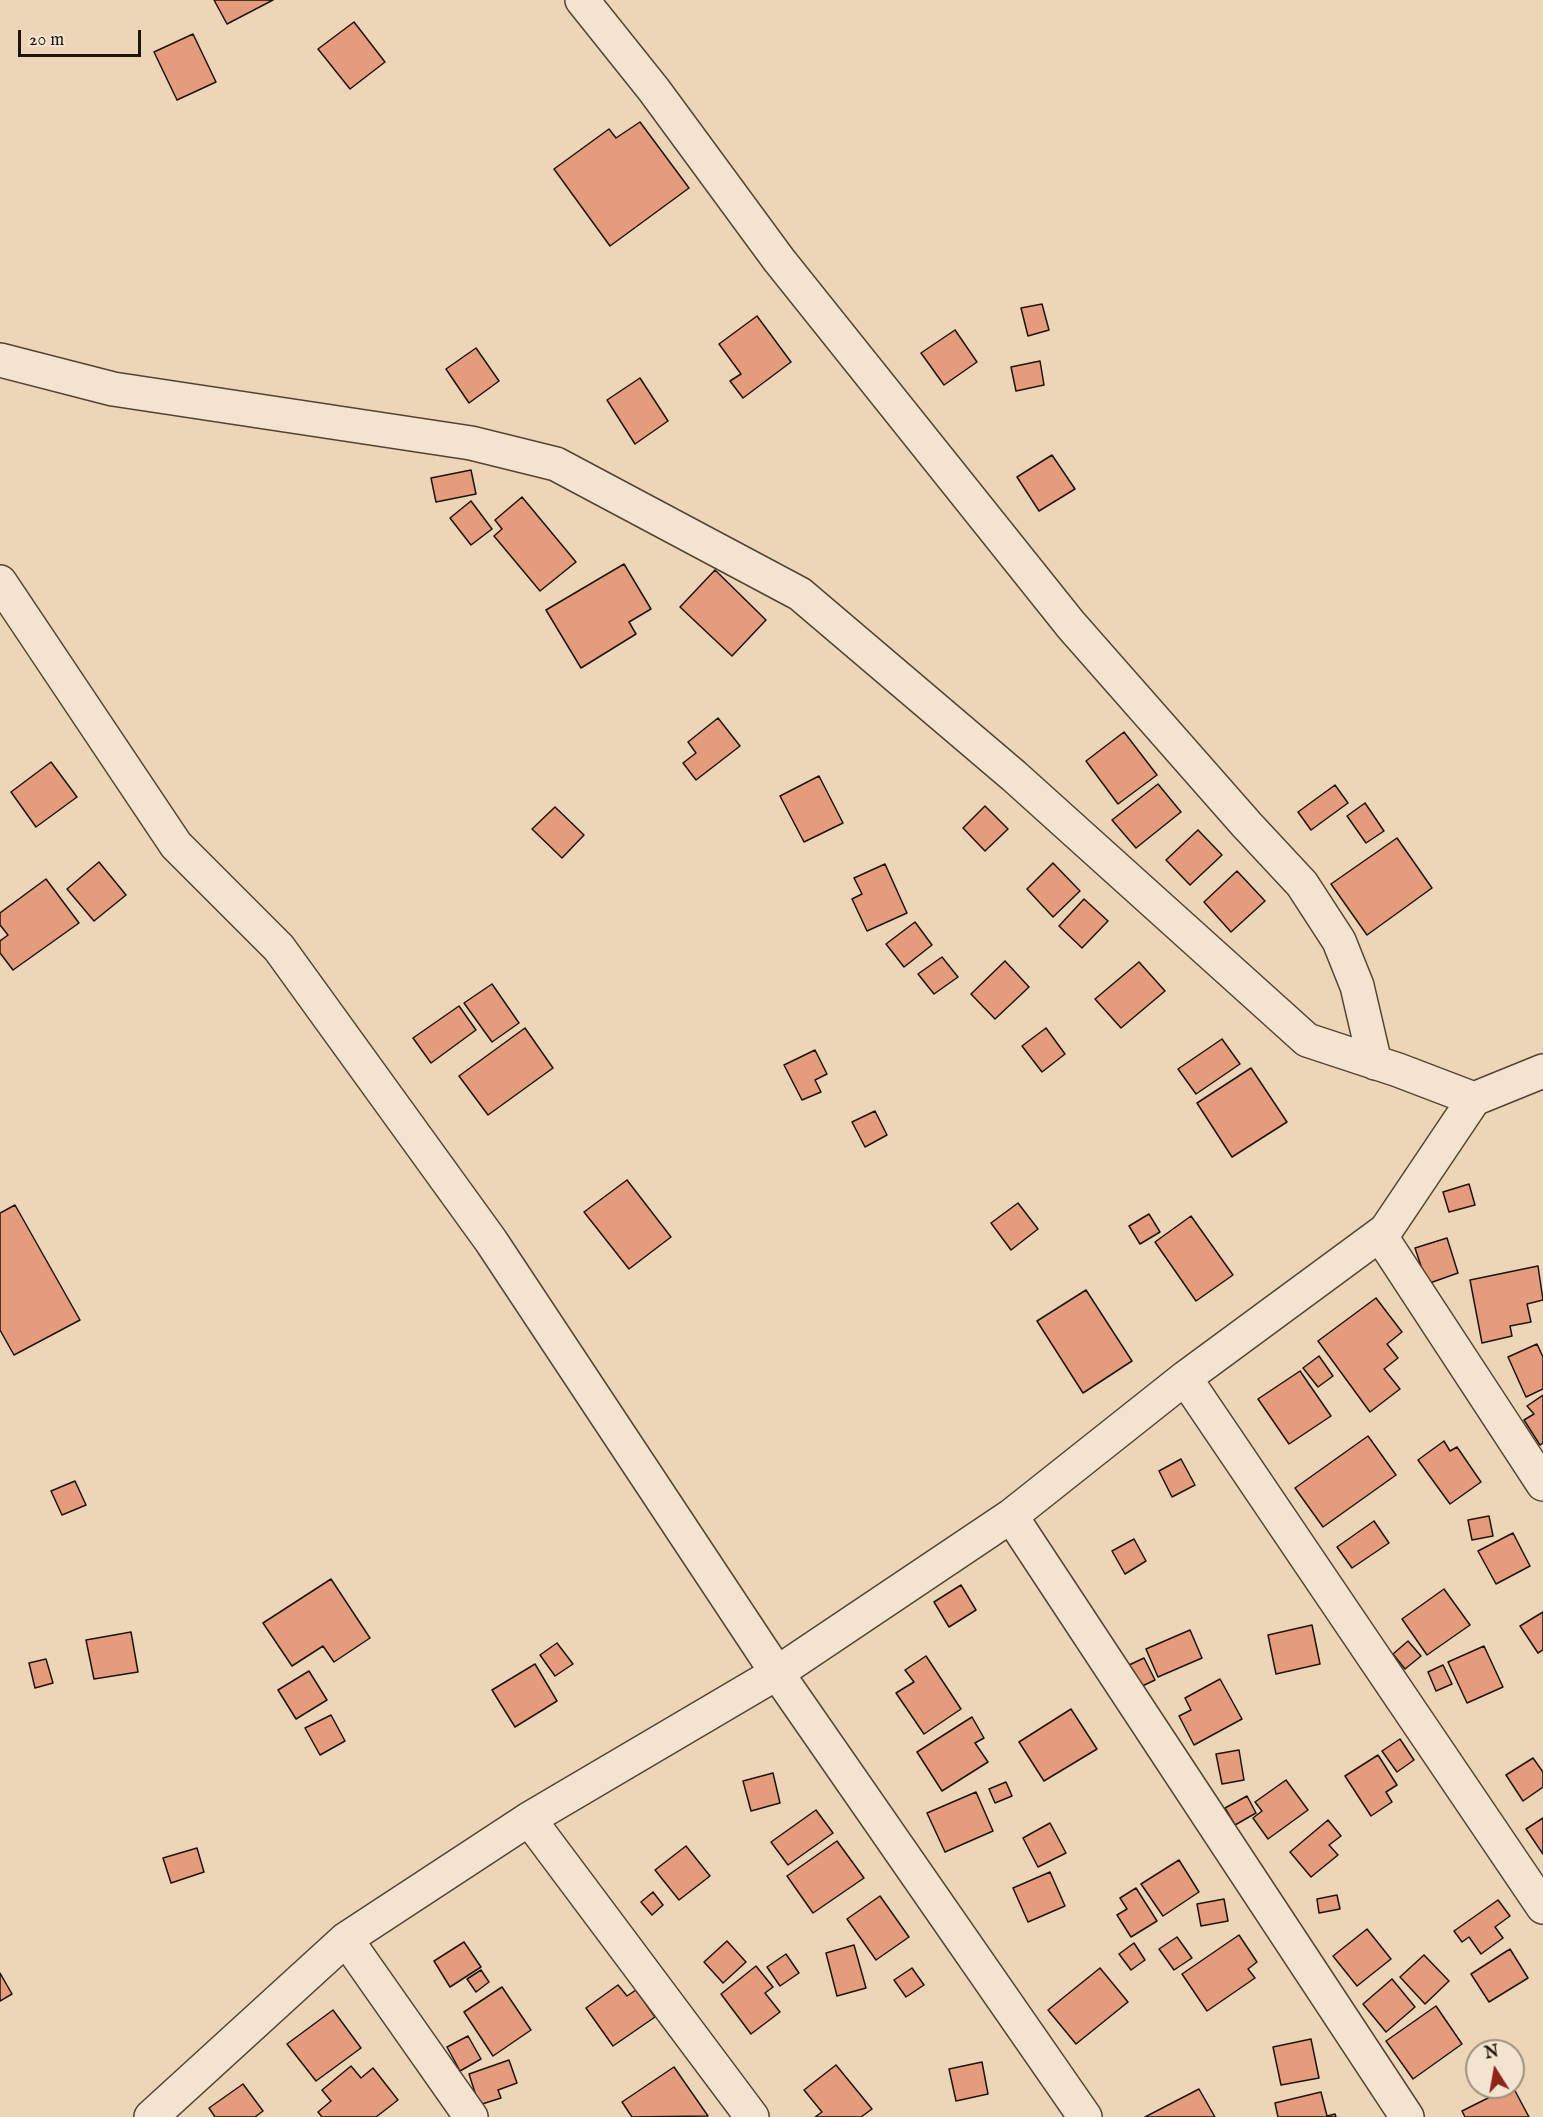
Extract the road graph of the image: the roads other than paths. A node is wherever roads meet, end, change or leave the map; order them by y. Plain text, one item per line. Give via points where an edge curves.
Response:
1 (582, 0) edge
2 (0, 360) edge
3 (0, 582) edge
4 (1376, 1063) junction
5 (1543, 1071) edge
6 (1474, 1099) junction
7 (1380, 1235) junction
8 (1185, 1378) junction
9 (1543, 1484) edge
10 (1011, 1516) junction
11 (777, 1673) junction
12 (529, 1819) junction
13 (1543, 1907) edge
14 (346, 1939) junction
15 (159, 2114) edge
16 (471, 2117) edge
17 (752, 2117) edge
18 (1084, 2117) edge
19 (1407, 2117) edge

1 - 4 street via 654,90 779,260 1071,625 1302,884 1339,941 1357,986
2 - 4 street via 113,389 471,443 556,464 800,594 1014,776 1307,1040
3 - 11 street via 176,844 279,948 491,1241
4 - 6 street
5 - 6 street
6 - 7 street
7 - 8 street
7 - 9 street
8 - 10 street
8 - 13 street
10 - 11 street
10 - 19 street
11 - 12 street
11 - 18 street
12 - 14 street
12 - 17 street
14 - 15 street
14 - 16 street

